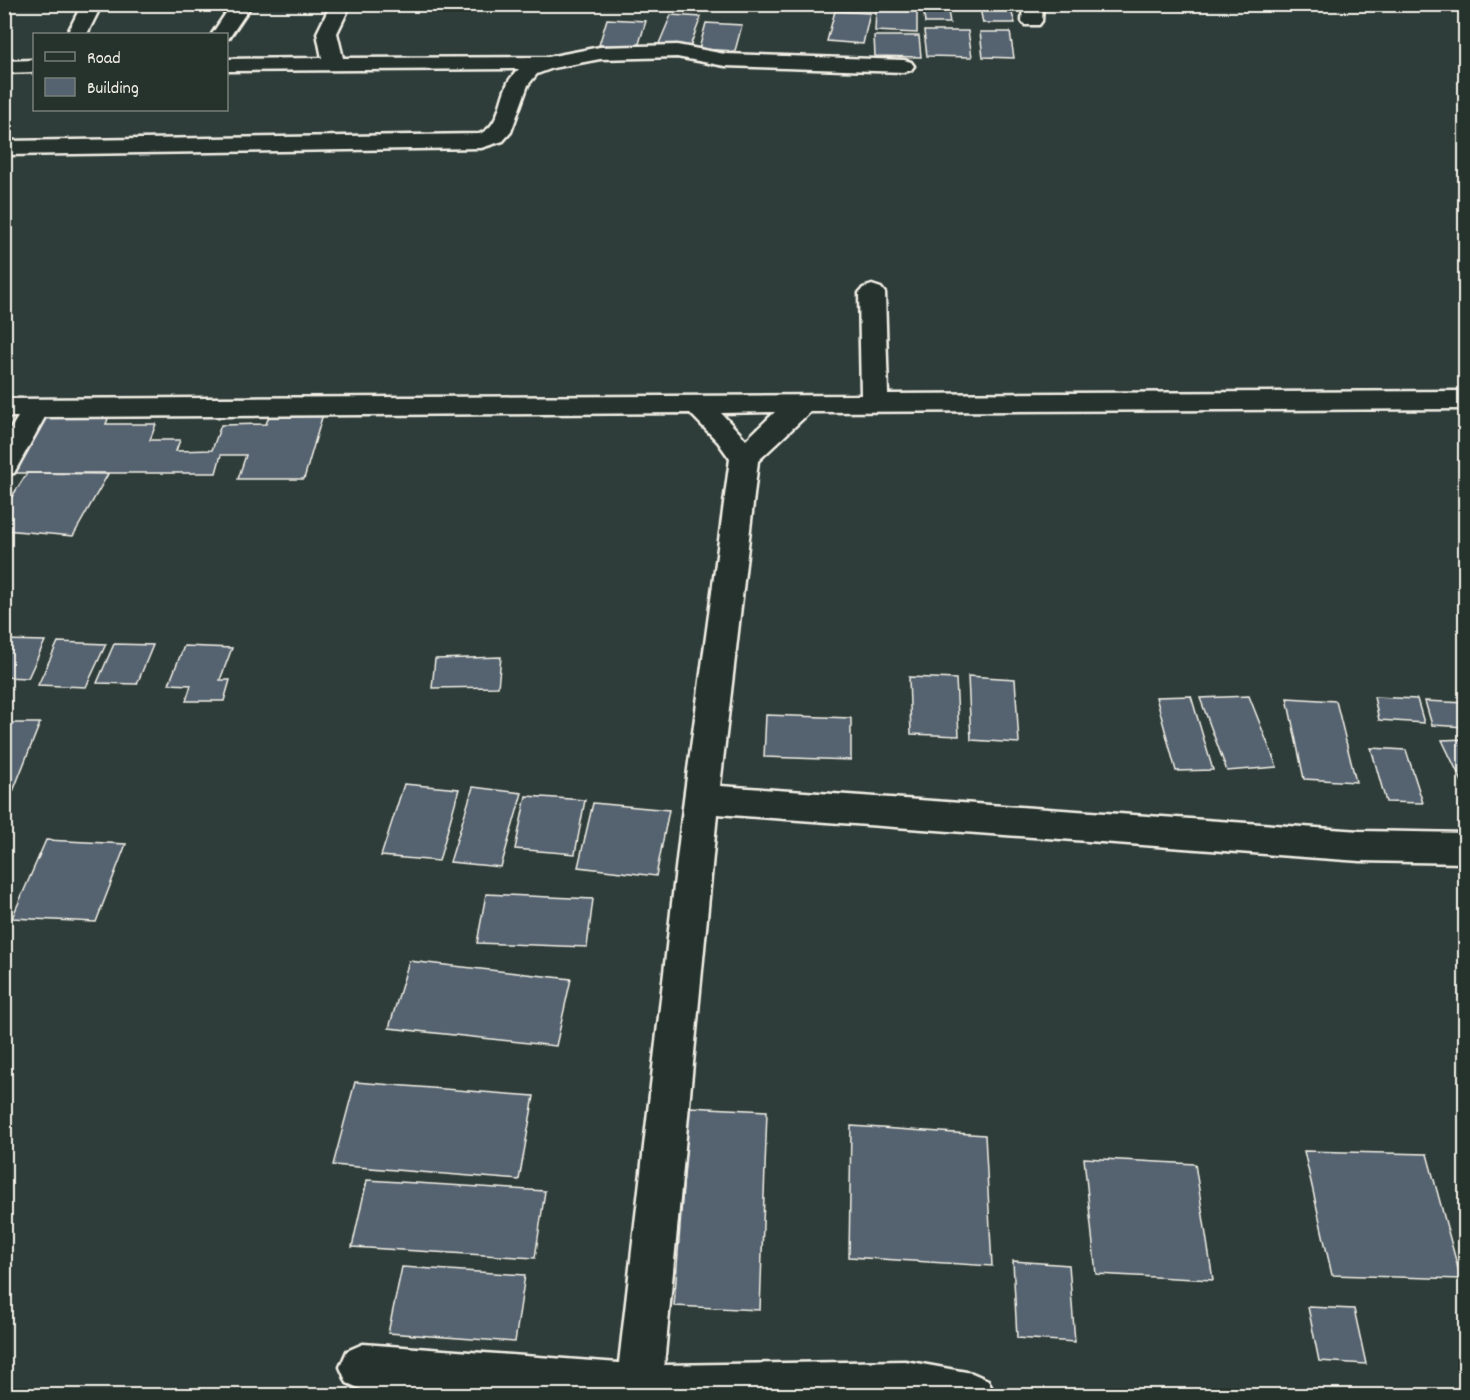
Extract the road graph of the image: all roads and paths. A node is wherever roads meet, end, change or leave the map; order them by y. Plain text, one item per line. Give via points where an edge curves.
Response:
1 (92, 4) edge
2 (242, 4) edge
3 (341, 4) edge
4 (78, 33) edge
5 (223, 33) edge
6 (548, 63) junction
7 (334, 64) junction
8 (228, 65) edge
9 (33, 66) edge
10 (904, 66) dead end
11 (4, 67) edge
12 (4, 148) edge
13 (872, 293) dead end
14 (1466, 400) edge
15 (697, 404) junction
16 (802, 405) junction
17 (875, 405) junction
18 (37, 407) junction
19 (4, 408) edge
20 (744, 458) junction
21 (4, 466) edge
22 (700, 799) junction
23 (1466, 848) edge
24 (363, 1368) dead end
25 (905, 1390) edge
26 (639, 1392) edge
27 (972, 1395) edge

1 - 4 street
2 - 5 street
3 - 7 street via 327,26 325,38
6 - 7 street
6 - 10 street via 600,53 677,51 725,60
6 - 12 street via 518,83 503,127 481,141
7 - 8 street
9 - 11 street
13 - 17 street
14 - 17 street
15 - 16 street
15 - 18 street
15 - 20 street
16 - 17 street
16 - 20 street
18 - 19 street
18 - 21 street
20 - 22 street
22 - 23 street via 1360,846
22 - 26 street
24 - 26 street
25 - 26 street
25 - 27 street

